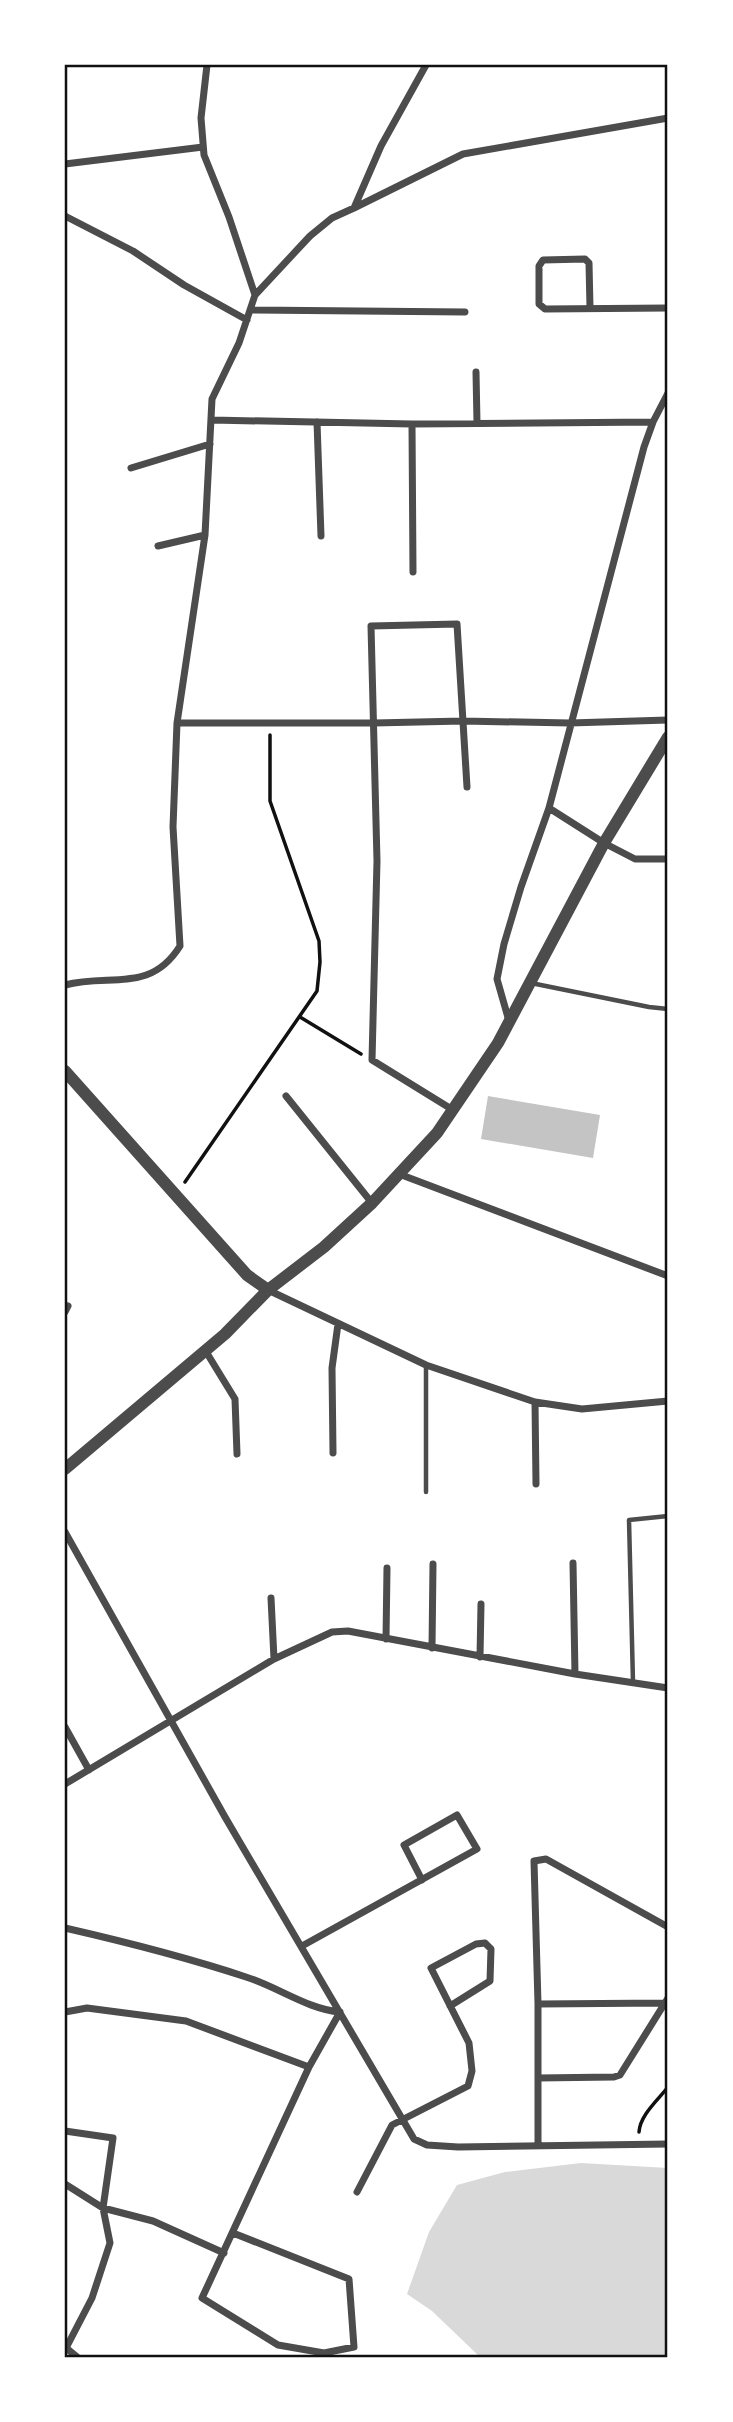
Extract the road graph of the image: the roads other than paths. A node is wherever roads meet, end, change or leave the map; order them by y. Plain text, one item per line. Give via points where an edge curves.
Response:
1 (207, 65) edge
2 (426, 65) edge
3 (668, 118) edge
4 (203, 147) junction
5 (65, 164) edge
6 (354, 208) junction
7 (65, 216) edge
8 (255, 295) junction
9 (590, 308) junction
10 (668, 308) edge
11 (250, 310) junction
12 (465, 312) dead end
13 (247, 320) junction
14 (476, 372) dead end
15 (668, 393) edge
16 (212, 420) junction
17 (317, 422) junction
18 (653, 422) junction
19 (477, 423) junction
20 (412, 424) junction
21 (211, 444) junction
22 (131, 468) dead end
23 (205, 535) junction
24 (320, 536) dead end
25 (158, 546) dead end
26 (413, 572) dead end
27 (668, 720) edge
28 (463, 721) junction
29 (177, 723) junction
30 (374, 723) junction
31 (570, 723) junction
32 (668, 737) edge
33 (467, 787) dead end
34 (549, 808) junction
35 (604, 843) junction
36 (668, 859) edge
37 (530, 983) junction
38 (65, 985) edge
39 (668, 1009) edge
40 (510, 1022) junction
41 (65, 1070) edge
42 (286, 1096) dead end
43 (454, 1111) junction
44 (399, 1174) junction
45 (372, 1203) junction
46 (668, 1276) edge
47 (268, 1290) junction
48 (338, 1324) junction
49 (205, 1350) junction
50 (426, 1365) junction
51 (668, 1401) edge
52 (535, 1402) junction
53 (333, 1453) dead end
54 (237, 1454) dead end
55 (65, 1469) edge
56 (536, 1484) dead end
57 (426, 1492) dead end
58 (668, 1516) edge
59 (65, 1532) edge
60 (573, 1563) dead end
61 (433, 1564) dead end
62 (387, 1568) dead end
63 (271, 1598) dead end
64 (481, 1604) dead end
65 (386, 1639) junction
66 (432, 1648) junction
67 (480, 1657) junction
68 (274, 1659) junction
69 (575, 1674) junction
70 (633, 1683) junction
71 (668, 1688) edge
72 (173, 1721) junction
73 (65, 1727) edge
74 (89, 1770) junction
75 (65, 1784) edge
76 (422, 1880) junction
77 (668, 1927) edge
78 (65, 1928) edge
79 (302, 1946) junction
80 (667, 2000) edge
81 (538, 2004) junction
82 (450, 2006) junction
83 (65, 2012) edge
84 (341, 2012) junction
85 (309, 2067) junction
86 (538, 2078) junction
87 (403, 2120) junction
88 (65, 2131) edge
89 (668, 2144) edge
90 (538, 2145) junction
91 (65, 2184) edge
92 (357, 2192) dead end
93 (103, 2208) junction
94 (233, 2233) junction
95 (224, 2253) junction
96 (65, 2348) edge
97 (77, 2357) edge

1 - 4 street
2 - 6 street via 381,146
3 - 6 street via 463,154
4 - 5 street
4 - 8 street
6 - 8 street via 310,236
7 - 13 street
8 - 11 street
9 - 9 street via 589,263 584,259 543,260 539,266 540,304 545,309
9 - 10 street
11 - 12 street
11 - 13 street
13 - 16 street via 212,399
14 - 19 street
15 - 18 street
16 - 17 street
16 - 21 street
17 - 20 street
17 - 24 street
18 - 19 street
18 - 31 street
19 - 20 street
20 - 26 street
21 - 22 street
21 - 23 street
23 - 25 street
23 - 29 street
27 - 31 street
28 - 30 street
28 - 30 street via 457,624 371,626
28 - 31 street
28 - 33 street
29 - 30 street
29 - 38 street via 173,827 180,946 170,963 155,973 122,981
30 - 43 street via 377,861 372,1060
31 - 34 street
32 - 35 street
34 - 35 street
34 - 40 street via 521,887 497,979
35 - 36 street via 635,859
35 - 37 street
37 - 39 lane
37 - 40 street
40 - 43 street
41 - 47 street via 247,1275
42 - 45 street
43 - 44 street
44 - 45 street
44 - 46 street
45 - 47 street
47 - 48 street
47 - 49 street
48 - 50 street
48 - 53 street via 332,1368
49 - 54 street via 235,1399
49 - 55 street
50 - 52 street
50 - 57 lane
51 - 52 street via 582,1409
52 - 56 street
58 - 70 lane via 629,1520
59 - 72 street
60 - 69 street
61 - 66 street
62 - 65 street
63 - 68 street
64 - 67 street
65 - 66 street
65 - 68 street via 332,1632
66 - 67 street
67 - 69 street
68 - 72 street
69 - 70 street
70 - 71 street
72 - 74 street
72 - 79 street
73 - 74 street
74 - 75 street
76 - 76 street via 477,1849 457,1815 404,1845
76 - 79 street
77 - 81 street via 546,1859 534,1861
78 - 84 street via 157,1949 249,1978 324,2010
79 - 84 street
80 - 81 street
80 - 86 street via 620,2075
81 - 86 street
82 - 82 street via 431,1968 485,1943 491,1949 490,1981
82 - 87 street via 469,2043 472,2071 468,2086
83 - 85 street via 87,2008 186,2021
84 - 85 street
84 - 87 street
85 - 94 street
86 - 90 street
87 - 90 street via 414,2139 427,2145
87 - 92 street via 392,2125
88 - 93 street via 113,2138
89 - 90 street
91 - 93 street
93 - 95 street via 153,2221
93 - 96 street via 110,2243 92,2298
94 - 95 street
94 - 95 street via 349,2279 354,2347 324,2353 278,2345 202,2298
96 - 97 street

